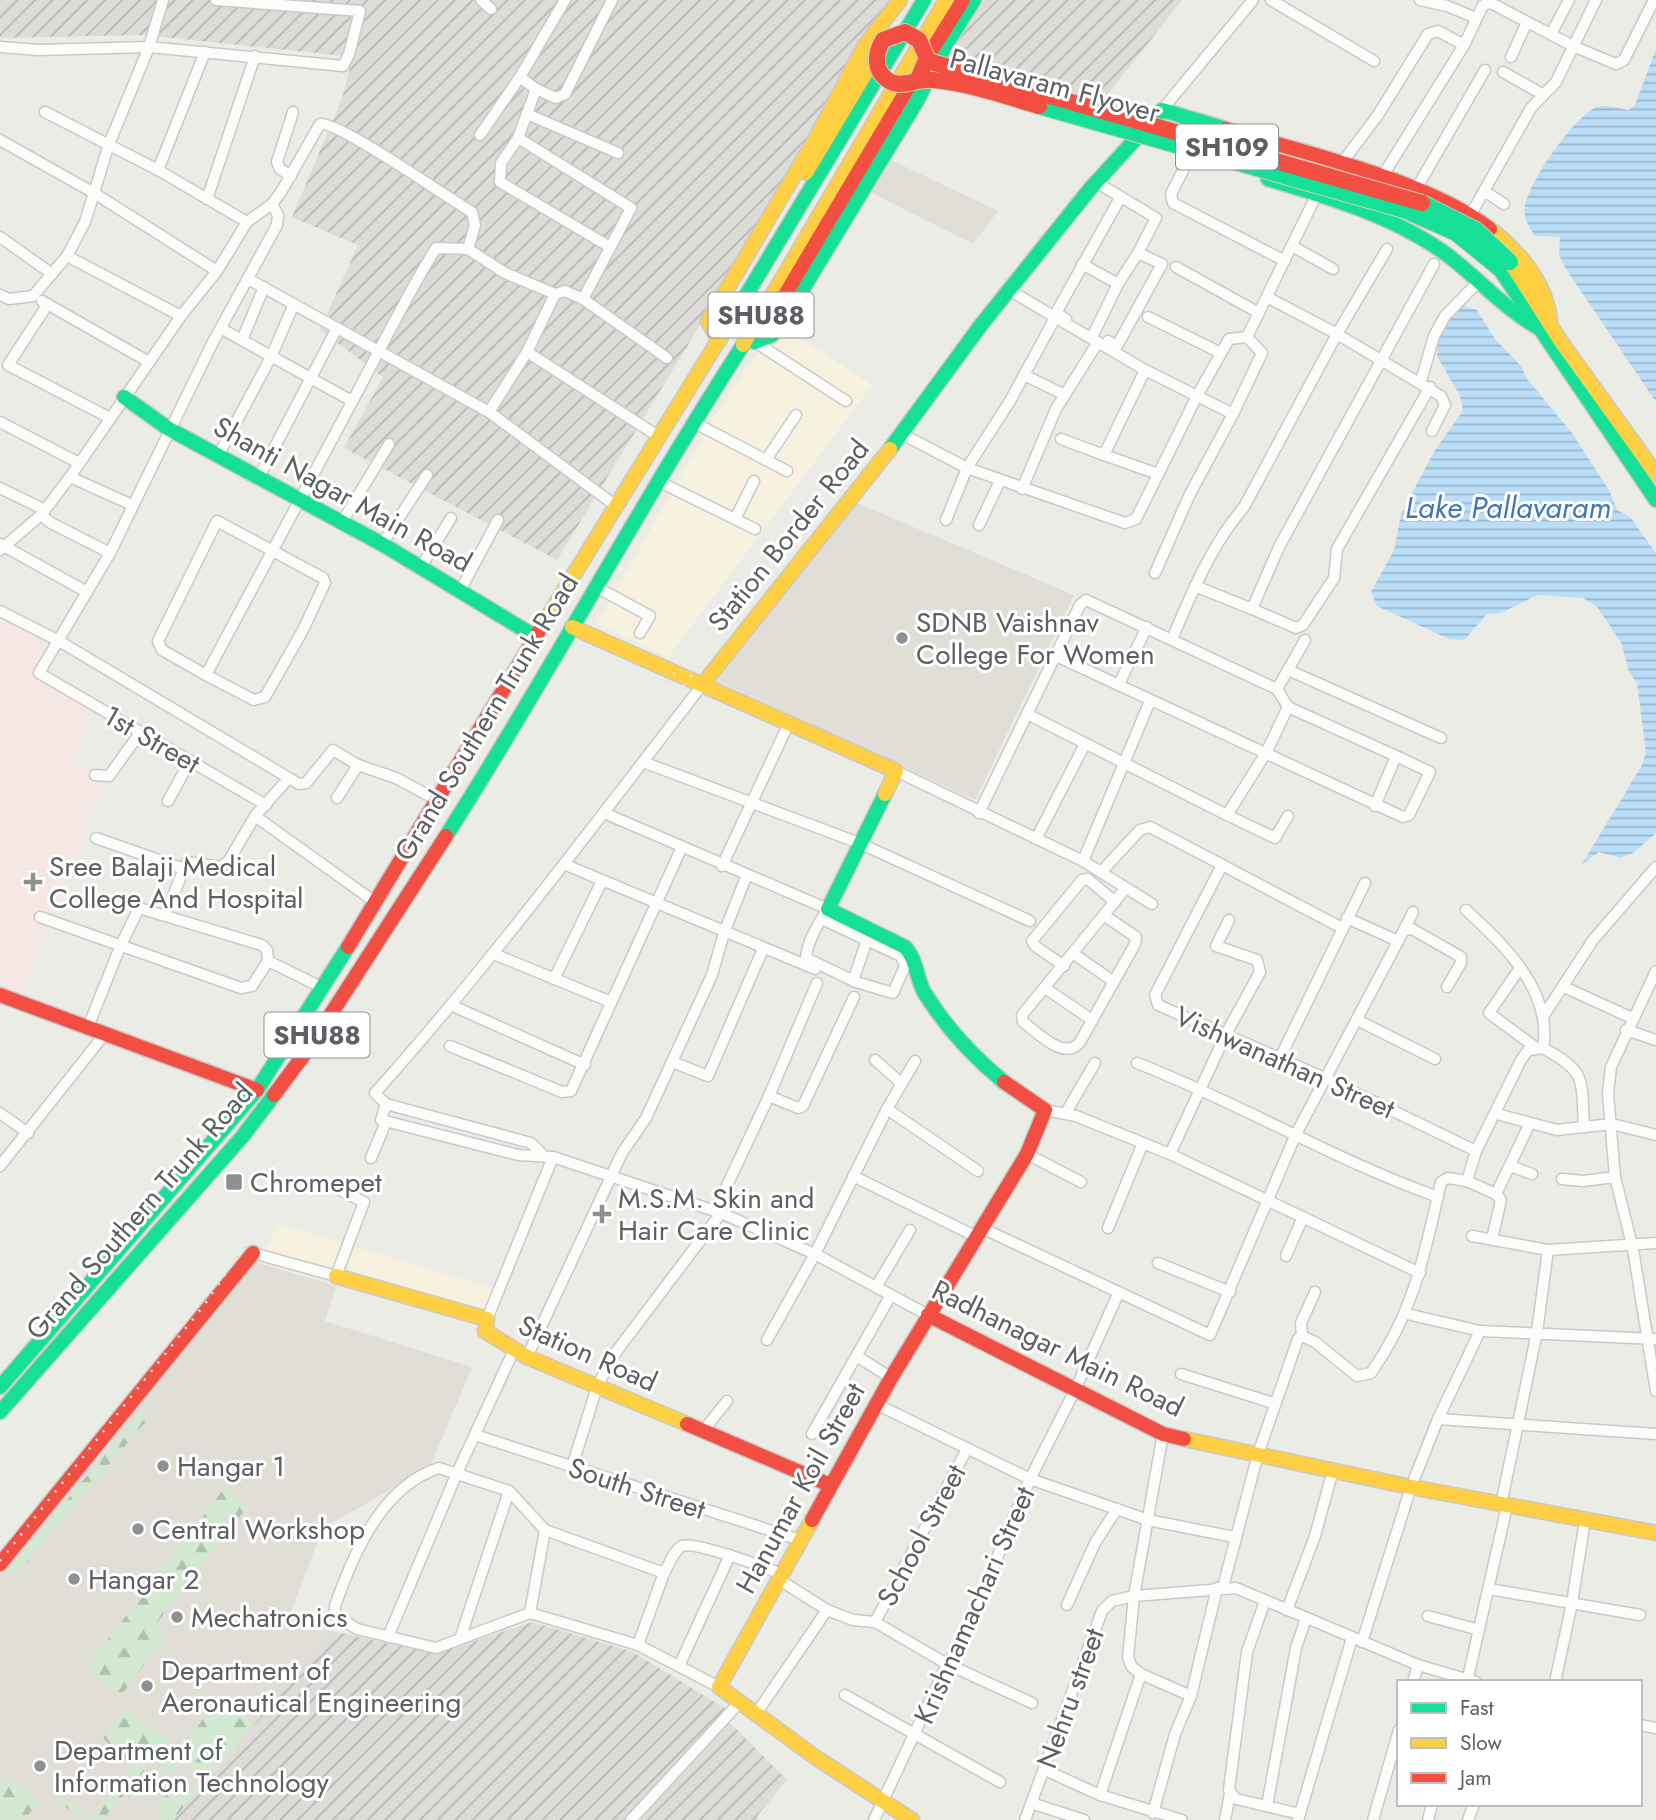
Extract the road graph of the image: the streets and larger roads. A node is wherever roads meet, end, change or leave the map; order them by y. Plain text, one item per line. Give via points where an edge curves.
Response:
1 (163, 0) edge
2 (216, 0) edge
3 (481, 0) edge
4 (565, 0) edge
5 (612, 0) edge
6 (900, 0) edge
7 (916, 0) edge
8 (924, 0) edge
9 (946, 0) edge
10 (964, 0) edge
11 (974, 0) edge
12 (1253, 0) edge
13 (1271, 0) edge
14 (1420, 0) edge
15 (1513, 0) edge
16 (1569, 0) edge
17 (1596, 0) edge
18 (1654, 0) edge
19 (491, 9) dead end
20 (1504, 10) junction
21 (1476, 18) junction
22 (1527, 22) junction
23 (1551, 34) junction
24 (883, 40) junction
25 (1464, 45) junction
26 (0, 47) edge
27 (149, 47) junction
28 (1575, 47) junction
29 (205, 52) junction
30 (255, 56) junction
31 (1511, 57) dead end
32 (875, 58) junction
33 (928, 59) junction
34 (1374, 61) dead end
35 (1485, 70) dead end
36 (1503, 72) dead end
37 (520, 78) junction
38 (919, 81) junction
39 (536, 89) junction
40 (1542, 94) junction
41 (1162, 110) junction
42 (45, 112) dead end
43 (293, 112) dead end
44 (527, 114) junction
45 (480, 135) dead end
46 (518, 138) junction
47 (0, 140) edge
48 (1135, 141) junction
49 (109, 144) junction
50 (618, 153) dead end
51 (1190, 157) junction
52 (1341, 164) junction
53 (158, 170) junction
54 (290, 176) junction
55 (1382, 177) junction
56 (1096, 182) junction
57 (1415, 191) junction
58 (1484, 191) junction
59 (94, 193) junction
60 (1317, 194) junction
61 (207, 198) junction
62 (1120, 198) junction
63 (272, 204) junction
64 (1504, 204) dead end
65 (1471, 214) junction
66 (247, 222) junction
67 (0, 237) edge
68 (1292, 246) junction
69 (610, 247) junction
70 (468, 249) junction
71 (1387, 249) dead end
72 (1138, 253) junction
73 (67, 256) junction
74 (1285, 261) junction
75 (1082, 264) junction
76 (1434, 264) dead end
77 (1505, 265) junction
78 (1176, 267) dead end
79 (1333, 269) dead end
80 (217, 271) junction
81 (52, 274) junction
82 (248, 279) junction
83 (1479, 281) junction
84 (1118, 284) junction
85 (264, 287) junction
86 (1009, 290) junction
87 (555, 294) junction
88 (0, 295) edge
89 (33, 296) junction
90 (1267, 297) junction
91 (583, 299) junction
92 (48, 304) junction
93 (294, 304) junction
94 (1259, 313) junction
95 (181, 316) junction
96 (1148, 317) dead end
97 (1055, 318) junction
98 (1545, 324) junction
99 (337, 328) junction
100 (222, 329) junction
101 (722, 334) junction
102 (1337, 334) junction
103 (1247, 337) junction
104 (1096, 338) junction
105 (243, 340) junction
106 (750, 342) junction
107 (378, 351) junction
108 (527, 352) junction
109 (1221, 353) junction
110 (271, 357) junction
111 (667, 358) dead end
112 (1381, 358) junction
113 (149, 362) junction
114 (1145, 370) junction
115 (1024, 375) junction
116 (311, 379) junction
117 (1425, 384) junction
118 (1065, 395) junction
119 (124, 397) junction
120 (1197, 397) junction
121 (352, 401) junction
122 (846, 401) dead end
123 (489, 412) junction
124 (1233, 414) junction
125 (796, 415) dead end
126 (110, 418) junction
127 (0, 422) edge
128 (693, 422) junction
129 (169, 429) junction
130 (1433, 431) dead end
131 (902, 434) junction
132 (658, 436) junction
133 (1061, 439) dead end
134 (389, 444) dead end
135 (219, 454) junction
136 (1104, 455) junction
137 (766, 460) junction
138 (79, 463) junction
139 (967, 468) junction
140 (787, 471) dead end
141 (1158, 474) junction
142 (1656, 474) edge
143 (260, 475) junction
144 (427, 475) dead end
145 (70, 477) junction
146 (658, 481) junction
147 (754, 481) dead end
148 (1000, 481) junction
149 (0, 488) edge
150 (1022, 489) junction
151 (300, 498) junction
152 (1656, 500) edge
153 (132, 505) junction
154 (616, 506) junction
155 (43, 512) junction
156 (450, 518) dead end
157 (735, 519) junction
158 (498, 520) dead end
159 (946, 520) dead end
160 (342, 522) junction
161 (979, 525) dead end
162 (755, 529) dead end
163 (382, 544) junction
164 (1, 547) edge
165 (272, 551) junction
166 (110, 552) junction
167 (421, 567) junction
168 (1155, 573) dead end
169 (1195, 586) junction
170 (596, 587) junction
171 (461, 589) junction
172 (87, 592) junction
173 (1252, 609) junction
174 (0, 611) edge
175 (1147, 627) junction
176 (572, 628) junction
177 (640, 634) dead end
178 (536, 637) junction
179 (1172, 639) junction
180 (1305, 640) dead end
181 (59, 641) junction
182 (1054, 655) junction
183 (1288, 670) junction
184 (206, 675) junction
185 (703, 684) junction
186 (1119, 684) junction
187 (1277, 689) junction
188 (1150, 701) junction
189 (1288, 707) junction
190 (1027, 714) junction
191 (789, 723) junction
192 (140, 733) junction
193 (1441, 738) dead end
194 (1085, 744) junction
195 (1266, 754) junction
196 (1396, 756) junction
197 (190, 761) junction
198 (643, 762) junction
199 (358, 765) junction
200 (1125, 765) junction
201 (896, 771) junction
202 (95, 775) dead end
203 (288, 779) junction
204 (337, 798) dead end
205 (437, 800) junction
206 (168, 801) dead end
207 (753, 801) junction
208 (266, 805) junction
209 (1375, 806) junction
210 (979, 813) junction
211 (604, 814) junction
212 (1227, 815) junction
213 (1288, 816) dead end
214 (255, 817) junction
215 (96, 838) dead end
216 (1037, 839) junction
217 (859, 843) junction
218 (681, 849) junction
219 (566, 865) junction
220 (722, 866) junction
221 (1093, 867) junction
222 (1221, 867) junction
223 (1656, 867) edge
224 (184, 869) junction
225 (746, 877) junction
226 (602, 881) junction
227 (1365, 883) dead end
228 (1115, 893) junction
229 (375, 901) junction
230 (656, 904) junction
231 (1152, 904) dead end
232 (1466, 910) dead end
233 (1413, 912) dead end
234 (825, 914) junction
235 (166, 915) junction
236 (1105, 916) junction
237 (40, 917) dead end
238 (1229, 920) dead end
239 (1030, 921) dead end
240 (1345, 923) junction
241 (724, 933) junction
242 (869, 935) junction
243 (1401, 935) junction
244 (120, 947) junction
245 (763, 948) junction
246 (494, 954) junction
247 (1074, 954) junction
248 (268, 961) junction
249 (1064, 966) junction
250 (1520, 968) junction
251 (815, 969) dead end
252 (1656, 971) edge
253 (554, 979) junction
254 (853, 981) junction
255 (1114, 982) junction
256 (817, 983) dead end
257 (1447, 987) dead end
258 (1564, 987) junction
259 (323, 988) junction
260 (1045, 988) junction
261 (0, 995) edge
262 (854, 997) dead end
263 (611, 1002) junction
264 (453, 1006) junction
265 (1544, 1015) junction
266 (1632, 1017) junction
267 (1092, 1020) junction
268 (1357, 1020) junction
269 (88, 1027) junction
270 (1626, 1030) junction
271 (1226, 1034) junction
272 (104, 1035) junction
273 (1656, 1040) edge
274 (450, 1046) dead end
275 (1539, 1048) junction
276 (1280, 1058) junction
277 (1435, 1059) dead end
278 (875, 1060) dead end
279 (915, 1061) dead end
280 (672, 1062) junction
281 (1095, 1063) dead end
282 (1137, 1063) dead end
283 (584, 1065) junction
284 (1326, 1079) junction
285 (901, 1083) junction
286 (1201, 1088) junction
287 (257, 1090) junction
288 (769, 1096) junction
289 (386, 1104) junction
290 (887, 1109) junction
291 (1045, 1110) junction
292 (0, 1113) edge
293 (1065, 1114) junction
294 (1497, 1114) junction
295 (386, 1122) junction
296 (1530, 1123) junction
297 (1612, 1124) junction
298 (1584, 1125) junction
299 (27, 1133) junction
300 (1296, 1133) junction
301 (1656, 1135) edge
302 (1143, 1143) junction
303 (1476, 1151) junction
304 (1027, 1154) junction
305 (1170, 1154) junction
306 (547, 1156) junction
307 (371, 1158) dead end
308 (0, 1166) edge
309 (1510, 1166) junction
310 (978, 1171) dead end
311 (1532, 1174) dead end
312 (853, 1176) junction
313 (1615, 1177) junction
314 (611, 1178) junction
315 (1562, 1179) dead end
316 (1467, 1181) junction
317 (1081, 1182) dead end
318 (338, 1189) dead end
319 (1496, 1194) junction
320 (1438, 1197) junction
321 (1268, 1200) junction
322 (718, 1212) junction
323 (1303, 1217) junction
324 (1108, 1228) dead end
325 (910, 1230) dead end
326 (981, 1233) junction
327 (1472, 1236) dead end
328 (1492, 1239) junction
329 (1632, 1243) junction
330 (1656, 1243) edge
331 (1548, 1250) junction
332 (253, 1253) joint
333 (815, 1254) junction
334 (1286, 1256) dead end
335 (1158, 1263) dead end
336 (1420, 1273) junction
337 (337, 1276) junction
338 (876, 1287) junction
339 (1119, 1292) junction
340 (1230, 1292) junction
341 (1315, 1292) dead end
342 (891, 1295) junction
343 (1407, 1314) junction
344 (928, 1315) junction
345 (487, 1319) junction
346 (1480, 1331) junction
347 (1537, 1332) junction
348 (1302, 1336) junction
349 (1651, 1338) edge
350 (767, 1340) dead end
351 (520, 1353) junction
352 (858, 1357) junction
353 (1181, 1374) dead end
354 (891, 1378) junction
355 (0, 1387) edge
356 (597, 1387) junction
357 (1075, 1390) junction
358 (1656, 1391) edge
359 (727, 1401) dead end
360 (1273, 1403) junction
361 (876, 1404) junction
362 (0, 1412) edge
363 (1438, 1419) junction
364 (1518, 1426) junction
365 (703, 1431) junction
366 (812, 1434) dead end
367 (1163, 1434) junction
368 (1656, 1434) edge
369 (475, 1435) junction
370 (967, 1449) junction
371 (1258, 1454) junction
372 (572, 1467) junction
373 (1333, 1470) junction
374 (457, 1473) junction
375 (1030, 1479) junction
376 (830, 1485) junction
377 (1411, 1487) junction
378 (509, 1492) junction
379 (1504, 1505) junction
380 (1116, 1509) junction
381 (1148, 1520) junction
382 (1585, 1520) junction
383 (545, 1530) junction
384 (1656, 1534) edge
385 (1234, 1537) junction
386 (800, 1540) junction
387 (730, 1555) junction
388 (0, 1564) edge
389 (664, 1573) junction
390 (780, 1577) junction
391 (1220, 1588) junction
392 (1489, 1589) junction
393 (1134, 1595) junction
394 (1265, 1601) junction
395 (1572, 1604) junction
396 (1067, 1605) dead end
397 (827, 1610) junction
398 (1287, 1610) junction
399 (530, 1613) junction
400 (1640, 1615) dead end
401 (1427, 1616) dead end
402 (1306, 1618) junction
403 (875, 1622) junction
404 (1479, 1630) junction
405 (461, 1636) junction
406 (388, 1637) junction
407 (1357, 1640) junction
408 (638, 1645) junction
409 (947, 1664) junction
410 (1418, 1665) junction
411 (679, 1666) junction
412 (1141, 1674) junction
413 (1414, 1680) edge
414 (1467, 1680) edge
415 (1470, 1680) edge
416 (1555, 1680) edge
417 (719, 1686) junction
418 (845, 1696) dead end
419 (1191, 1696) junction
420 (739, 1703) junction
421 (1032, 1703) dead end
422 (757, 1714) junction
423 (917, 1734) junction
424 (1397, 1737) edge
425 (1045, 1770) junction
426 (1000, 1782) dead end
427 (1230, 1794) junction
428 (1100, 1795) junction
429 (883, 1803) junction
430 (1031, 1803) junction
431 (1267, 1806) junction
432 (1153, 1813) junction
433 (1299, 1817) edge
434 (631, 1820) edge
435 (874, 1820) edge
436 (912, 1820) edge
437 (1025, 1820) edge
438 (1084, 1820) edge
439 (1182, 1820) edge
440 (1225, 1820) edge
441 (1373, 1820) edge

1 - 27 street
2 - 30 street via 360,11 343,66
3 - 19 street
4 - 37 street
5 - 39 street via 565,94 556,98
6 - 101 street via 865,45 815,140 708,321
7 - 24 street
8 - 101 street, Grand Southern Trunk Road / SHU88
9 - 106 street, Grand Southern Trunk Road / SHU88
10 - 33 street, Pallavaram Flyover
11 - 38 street
12 - 41 street, Station Border Road
13 - 34 street
14 - 21 street
15 - 20 street
16 - 23 street
17 - 28 street
18 - 28 street via 1621,64
20 - 21 street via 1487,3
20 - 22 street
21 - 25 street
22 - 23 street
22 - 31 street
23 - 28 street
24 - 32 street, bridge
24 - 33 street, Pallavaram Flyover, bridge via 897,33 913,35 925,45
25 - 52 street via 1438,31 1429,34
25 - 55 street
26 - 27 street
27 - 29 street
27 - 49 street
28 - 40 street via 1556,82
29 - 30 street
29 - 53 street
30 - 61 street
32 - 38 street, Pallavaram Flyover, bridge via 887,80 902,85
32 - 101 street via 724,311
33 - 38 street, Pallavaram Flyover, bridge
33 - 77 street, Pallavaram Flyover / SH109, bridge via 1417,201 1482,231
35 - 57 street
36 - 40 street
37 - 39 street
37 - 45 street
38 - 77 street, Pallavaram Flyover / SH109, bridge via 961,84 1404,210 1448,227
38 - 106 street, Pallavaram Flyover via 772,317
38 - 106 street via 798,297 772,335
39 - 44 street
40 - 58 street
41 - 48 street, Station Border Road
41 - 52 street
42 - 49 street
43 - 54 street via 277,162
44 - 46 street
44 - 50 street
46 - 69 street via 501,163 500,182
46 - 69 street via 629,205 630,213
47 - 59 street
48 - 51 street
48 - 56 street, Station Border Road
49 - 53 street
49 - 59 street
51 - 60 street
51 - 74 street via 1171,194 1173,203
52 - 55 street
53 - 61 street
54 - 63 street
54 - 70 street via 317,127 327,122 472,212 475,225
55 - 57 street
56 - 62 street
56 - 86 street, Station Border Road
57 - 65 street
58 - 64 street
58 - 65 street
59 - 73 street
59 - 80 street
60 - 68 street
60 - 83 street via 1368,212 1430,244
61 - 66 street
62 - 72 street via 1156,218
62 - 75 street
63 - 66 street
63 - 82 street via 277,225
65 - 98 street via 1515,248 1548,300
66 - 80 street
67 - 81 street
68 - 74 street
68 - 79 street
69 - 91 street
70 - 87 street via 505,273
70 - 107 street via 436,247
71 - 102 street
72 - 84 street
72 - 104 street via 1161,264 1117,346
73 - 81 street
73 - 95 street
74 - 90 street
75 - 84 street
75 - 104 street via 1056,313
76 - 112 street
77 - 98 street, Pallavaram Flyover / SH109
78 - 94 street
80 - 95 street
81 - 89 street
82 - 85 street
82 - 100 street
83 - 98 street via 1524,321
83 - 117 street via 1445,316 1434,336
84 - 104 street
85 - 93 street
85 - 105 street
86 - 97 street
86 - 131 street, Station Border Road
87 - 91 street via 565,291
87 - 108 street
88 - 89 street via 9,299
89 - 92 street
90 - 94 street
90 - 102 street
91 - 111 street
92 - 113 street
92 - 126 street via 8,365
93 - 99 street
93 - 110 street
94 - 103 street
95 - 113 street
96 - 109 street
97 - 104 street
97 - 115 street
98 - 142 street, SH109
98 - 152 street, SH109
99 - 107 street
99 - 116 street
100 - 105 street
100 - 129 street
101 - 132 street, Grand Southern Trunk Road / SHU88
102 - 112 street
102 - 169 street via 1244,507 1228,525
103 - 109 street via 1229,339
103 - 124 street via 1262,353
104 - 114 street
104 - 118 street
105 - 110 street
106 - 122 street
106 - 128 street, Grand Southern Trunk Road / SHU88
107 - 121 street
107 - 123 street
108 - 123 street
108 - 132 street
109 - 120 street
110 - 116 street
110 - 135 street
112 - 117 street
112 - 173 street via 1279,547
113 - 119 street
114 - 120 street
114 - 136 street
115 - 118 street
115 - 139 street
116 - 121 street
116 - 143 street
117 - 130 street via 1445,405
117 - 173 street via 1337,549 1334,578 1303,625 1296,628
118 - 150 street
119 - 126 street
119 - 129 street, Shanti Nagar Main Road
120 - 124 street
120 - 141 street
121 - 151 street
123 - 154 street
124 - 168 street
125 - 137 street
126 - 138 street
127 - 138 street
128 - 137 street
128 - 146 street, Grand Southern Trunk Road / SHU88
129 - 135 street, Shanti Nagar Main Road
129 - 153 street
131 - 139 street
131 - 185 street, Station Border Road
132 - 154 street, Grand Southern Trunk Road / SHU88
133 - 136 street
134 - 160 street
135 - 143 street, Shanti Nagar Main Road
136 - 141 street
137 - 140 street
138 - 145 street
139 - 148 street
139 - 159 street
141 - 150 street via 1131,523
143 - 151 street, Shanti Nagar Main Road
144 - 163 street
145 - 153 street
145 - 155 street
146 - 157 street
146 - 170 street, Grand Southern Trunk Road / SHU88
147 - 157 street
148 - 150 street
148 - 161 street
149 - 155 street
151 - 160 street, Shanti Nagar Main Road
151 - 165 street
153 - 166 street
154 - 178 street, Grand Southern Trunk Road / SHU88
155 - 164 street
155 - 166 street via 51,523
156 - 167 street
157 - 162 street
158 - 171 street
160 - 163 street, Shanti Nagar Main Road
163 - 167 street, Shanti Nagar Main Road
164 - 172 street
165 - 184 street
165 - 184 street via 217,521 158,641 162,650
165 - 184 street via 325,583 303,630 259,701
166 - 172 street
167 - 171 street, Shanti Nagar Main Road
169 - 173 street
169 - 179 street
170 - 176 street, Grand Southern Trunk Road / SHU88
170 - 177 street via 650,616
171 - 178 street, Shanti Nagar Main Road
172 - 181 street
174 - 181 street
175 - 179 street
175 - 182 street via 1086,600
175 - 186 street
176 - 185 street
176 - 362 street, Grand Southern Trunk Road / SHU88 via 493,763 309,1048 242,1137
178 - 205 street, Grand Southern Trunk Road / SHU88
179 - 187 street
180 - 183 street
181 - 192 street, 1st Street via 39,673
181 - 203 street
182 - 186 street
182 - 190 street
183 - 187 street
183 - 193 street
185 - 191 street
185 - 198 street, Station Border Road
186 - 188 street
187 - 189 street
188 - 195 street
188 - 200 street
189 - 195 street
189 - 196 street
190 - 194 street
190 - 210 street
191 - 201 street
191 - 207 street
192 - 197 street, 1st Street
192 - 202 street via 109,776
194 - 200 street
194 - 216 street
195 - 209 street
195 - 212 street
196 - 209 street
196 - 209 street via 1430,772 1409,815
197 - 206 street
197 - 208 street, 1st Street
198 - 207 street
198 - 211 street, Station Border Road
199 - 203 street via 333,750 306,783
199 - 204 street
199 - 205 street via 396,778
200 - 212 street
200 - 221 street
201 - 210 street
201 - 217 street
203 - 208 street
205 - 229 street, Grand Southern Trunk Road / SHU88
207 - 217 street
207 - 220 street
208 - 214 street
210 - 216 street
211 - 218 street
211 - 219 street, Station Border Road
212 - 213 street via 1275,838
214 - 224 street via 228,862 220,866 187,862
214 - 229 street
215 - 224 street
216 - 221 street
217 - 234 street
217 - 239 street
218 - 220 street
218 - 230 street
219 - 226 street
219 - 246 street, Station Border Road
220 - 225 street
221 - 222 street via 1150,827
221 - 228 street
222 - 240 street
222 - 271 street, Vishwanathan Street via 1155,995 1158,1005
223 - 258 street via 1593,940
224 - 235 street
225 - 234 street
225 - 241 street
226 - 230 street
226 - 253 street
227 - 240 street
228 - 231 street
228 - 236 street
228 - 249 street via 1088,878 1082,880 1034,937 1035,946
229 - 259 street, Grand Southern Trunk Road / SHU88
230 - 241 street
230 - 263 street
232 - 250 street via 1505,946
233 - 243 street
234 - 242 street
234 - 254 street via 806,958
235 - 244 street via 139,908
235 - 248 street via 262,945
236 - 247 street
236 - 255 street via 1136,937
237 - 244 street
238 - 271 street via 1216,946 1257,960 1260,972
240 - 243 street
240 - 276 street
241 - 245 street
241 - 280 street via 712,975
242 - 254 street
242 - 254 street via 901,956 905,966 893,993
242 - 291 street via 909,951 922,988 951,1031 985,1068
243 - 257 street via 1412,929 1461,957
243 - 268 street
244 - 248 street via 241,988 251,986
244 - 269 street
245 - 251 street
245 - 280 street via 708,1076
246 - 253 street
246 - 264 street, Station Border Road
247 - 249 street
247 - 255 street
248 - 259 street
249 - 260 street
250 - 265 street
250 - 275 street via 1489,1013
252 - 266 street
253 - 263 street
255 - 267 street
256 - 288 street
258 - 265 street
258 - 266 street
259 - 287 street, Grand Southern Trunk Road / SHU88
260 - 267 street
260 - 267 street via 1020,1019 1062,1049 1076,1046
261 - 269 street
262 - 288 street via 803,1106
263 - 283 street
264 - 283 street
264 - 289 street, Station Border Road via 376,1093
265 - 275 street via 1547,1028
266 - 270 street
268 - 277 street
268 - 284 street
269 - 272 street
270 - 273 street
270 - 297 street via 1609,1077
271 - 276 street, Vishwanathan Street
271 - 286 street
272 - 287 street
272 - 299 street
274 - 283 street via 567,1093
275 - 294 street via 1528,1050 1521,1060
275 - 298 street via 1570,1063 1578,1074
276 - 284 street, Vishwanathan Street
278 - 285 street
279 - 285 street
280 - 314 street
281 - 293 street
282 - 286 street
284 - 300 street
284 - 303 street, Vishwanathan Street
285 - 290 street
286 - 300 street
286 - 305 street
287 - 355 street, Grand Southern Trunk Road / SHU88
288 - 322 street
289 - 295 street via 381,1120
289 - 306 street via 531,1143
290 - 310 street
290 - 312 street
291 - 293 street
291 - 304 street, Hanumar Koil Street
292 - 299 street
293 - 302 street
294 - 296 street
294 - 303 street
295 - 306 street via 519,1155
295 - 307 street
296 - 298 street via 1557,1130
296 - 309 street
297 - 298 street
297 - 301 street
297 - 313 street
299 - 308 street
300 - 320 street via 1374,1174
300 - 321 street
302 - 305 street
302 - 324 street
303 - 316 street
304 - 317 street
304 - 326 street, Hanumar Koil Street
305 - 321 street
306 - 314 street, Radhanagar Main Road
306 - 345 street
309 - 311 street
309 - 319 street
312 - 326 street
312 - 333 street
313 - 315 street
313 - 329 street
314 - 322 street, Radhanagar Main Road
314 - 351 street
316 - 319 street
316 - 320 street via 1444,1179
318 - 337 street via 364,1202
319 - 328 street via 1501,1200
320 - 336 street
321 - 323 street
321 - 340 street
322 - 333 street, Radhanagar Main Road
322 - 356 street via 613,1356
323 - 334 street
323 - 336 street
325 - 338 street
326 - 339 street
326 - 344 street, Hanumar Koil Street
327 - 328 street
328 - 331 street
329 - 330 street
329 - 331 street
329 - 349 street
331 - 347 street
332 - 337 street, Station Road
332 - 388 street
333 - 338 street, Radhanagar Main Road
333 - 350 street
335 - 340 street
336 - 343 street
337 - 345 street, Station Road
338 - 342 street, Radhanagar Main Road
339 - 340 street via 1210,1335
339 - 357 street, Krishnamachari Street
341 - 348 street via 1301,1323
342 - 344 street, Radhanagar Main Road
342 - 352 street
343 - 346 street
343 - 348 street via 1367,1376 1348,1372
344 - 354 street, Hanumar Koil Street
344 - 357 street, Radhanagar Main Road
345 - 351 street, Station Road via 485,1331 490,1337
346 - 347 street
346 - 363 street
347 - 349 street
347 - 364 street
348 - 360 street
349 - 358 street
351 - 356 street, Station Road
351 - 369 street
352 - 354 street
352 - 366 street
353 - 360 street
354 - 361 street, Hanumar Koil Street
356 - 365 street, Station Road
356 - 372 street
357 - 367 street, Radhanagar Main Road
357 - 375 street, Krishnamachari Street
359 - 365 street
360 - 371 street
361 - 370 street
361 - 376 street, Hanumar Koil Street
363 - 364 street
363 - 377 street
364 - 368 street
364 - 379 street
365 - 376 street, Station Road
367 - 371 street, Radhanagar Main Road
367 - 381 street
369 - 372 street, South Street
369 - 374 street
370 - 375 street
370 - 403 street, School Street
371 - 373 street, Radhanagar Main Road
371 - 385 street
372 - 386 street, South Street
373 - 377 street, Radhanagar Main Road
373 - 398 street via 1315,1536
374 - 378 street
374 - 406 street
374 - 406 street via 439,1468 397,1493 357,1549 335,1615 357,1629
375 - 380 street
375 - 409 street, Krishnamachari Street via 960,1646
376 - 386 street, Hanumar Koil Street
377 - 379 street, Radhanagar Main Road
377 - 407 street
378 - 383 street
378 - 405 street
379 - 382 street, Radhanagar Main Road
379 - 392 street
380 - 381 street
380 - 396 street
381 - 385 street
381 - 393 street
382 - 384 street, Radhanagar Main Road
382 - 395 street
383 - 389 street
383 - 399 street
385 - 391 street
386 - 390 street, Hanumar Koil Street
387 - 389 street via 682,1546
387 - 390 street
387 - 411 street
389 - 408 street
390 - 397 street
390 - 417 street, Hanumar Koil Street
391 - 393 street
391 - 394 street via 1240,1589
391 - 419 street
392 - 395 street
392 - 404 street
393 - 412 street via 1128,1658
393 - 425 street, Nehru street via 1112,1601 1102,1611
394 - 398 street
394 - 427 street via 1247,1652
395 - 400 street
395 - 416 street
397 - 403 street
397 - 422 street
398 - 402 street
399 - 405 street
399 - 408 street
401 - 404 street
402 - 407 street
402 - 431 street via 1296,1647
403 - 409 street
404 - 415 street
405 - 406 street via 436,1648
407 - 410 street
407 - 433 street
408 - 411 street
409 - 421 street
409 - 423 street, Krishnamachari Street
410 - 413 street
410 - 414 street
411 - 417 street
412 - 419 street
412 - 428 street
417 - 420 street
418 - 423 street
419 - 432 street
420 - 422 street
420 - 434 street
422 - 429 street
423 - 426 street
423 - 429 street, Krishnamachari Street
424 - 441 street
425 - 428 street
425 - 430 street, Nehru street
427 - 431 street
427 - 440 street
428 - 432 street
429 - 435 street, Krishnamachari Street
429 - 436 street
430 - 437 street, Nehru street
430 - 438 street
431 - 433 street
432 - 439 street

